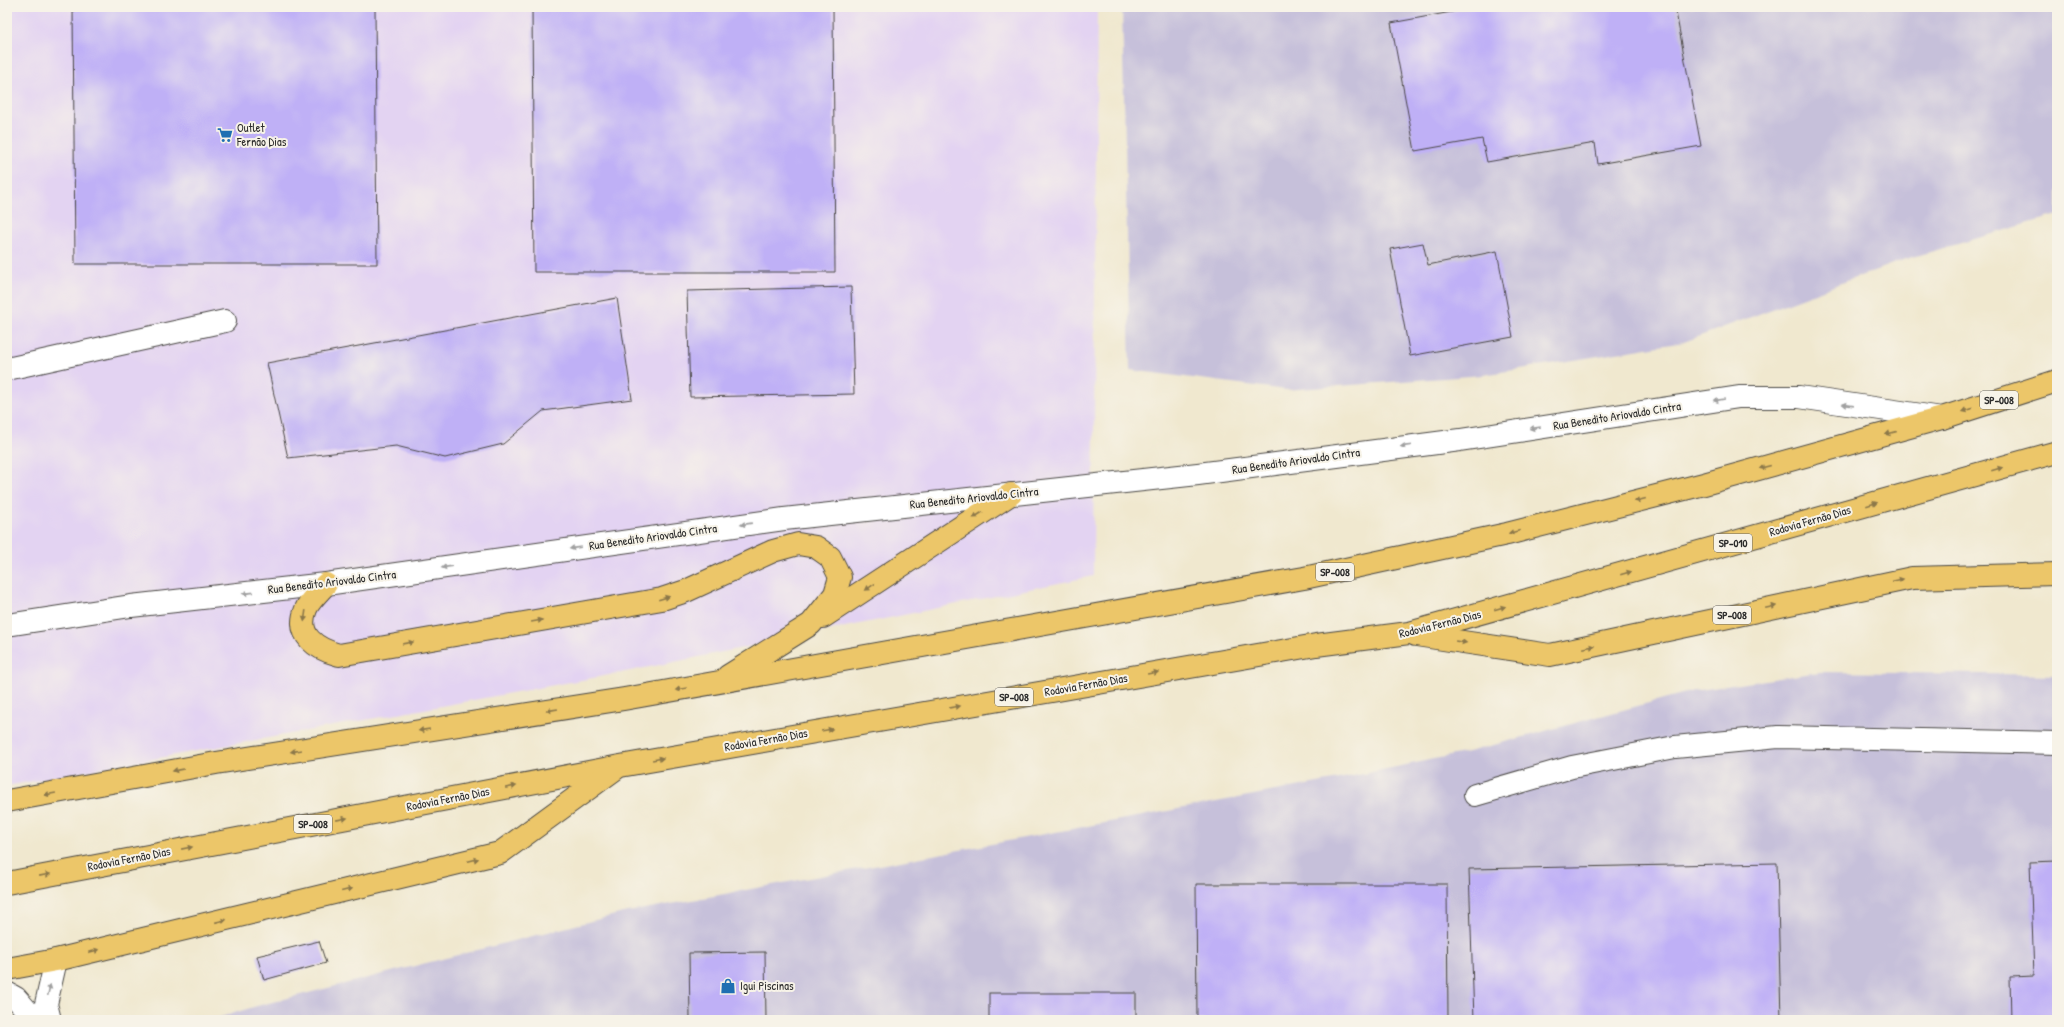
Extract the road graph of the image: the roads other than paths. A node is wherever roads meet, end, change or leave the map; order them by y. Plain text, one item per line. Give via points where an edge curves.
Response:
1 (225, 321) dead end
2 (7, 369) edge
3 (2057, 381) edge
4 (1942, 418) junction
5 (2057, 452) edge
6 (1011, 494) junction
7 (2057, 574) edge
8 (326, 584) junction
9 (811, 624) junction
10 (7, 625) edge
11 (1409, 633) junction
12 (719, 682) junction
13 (2057, 743) edge
14 (620, 766) junction
15 (1475, 795) dead end
16 (7, 801) edge
17 (7, 883) edge
18 (56, 960) junction
19 (7, 968) edge
20 (7, 993) edge
21 (35, 1020) edge
22 (50, 1020) edge

1 - 2 street
3 -> 4 highway, SP-008
4 -> 6 street, Rua Benedito Ariovaldo Cintra via 1799,397 1739,397 1460,440 1198,474
4 -> 12 highway, SP-008 via 1704,484 1514,532 1304,578
11 -> 5 highway, Rodovia Fernão Dias / SP-010
6 -> 8 street, Rua Benedito Ariovaldo Cintra via 784,518
6 -> 9 highway
11 -> 7 highway, SP-008 via 1550,655 1912,578
8 -> 9 highway via 306,608 303,625 309,641 322,650 339,656 662,599 686,591 773,551 798,544 816,547 830,557 840,577 835,594
8 -> 10 street, Rua Benedito Ariovaldo Cintra via 131,606
9 - 12 highway
14 -> 11 highway, Rodovia Fernão Dias / SP-008 via 1308,646
12 -> 16 highway, SP-008 via 216,763
13 - 15 street via 1770,738 1668,748 1572,767
17 -> 14 highway, Rodovia Fernão Dias / SP-008
18 -> 14 highway via 500,853
18 - 19 highway
22 -> 18 street via 46,1004
20 - 21 street via 16,998

